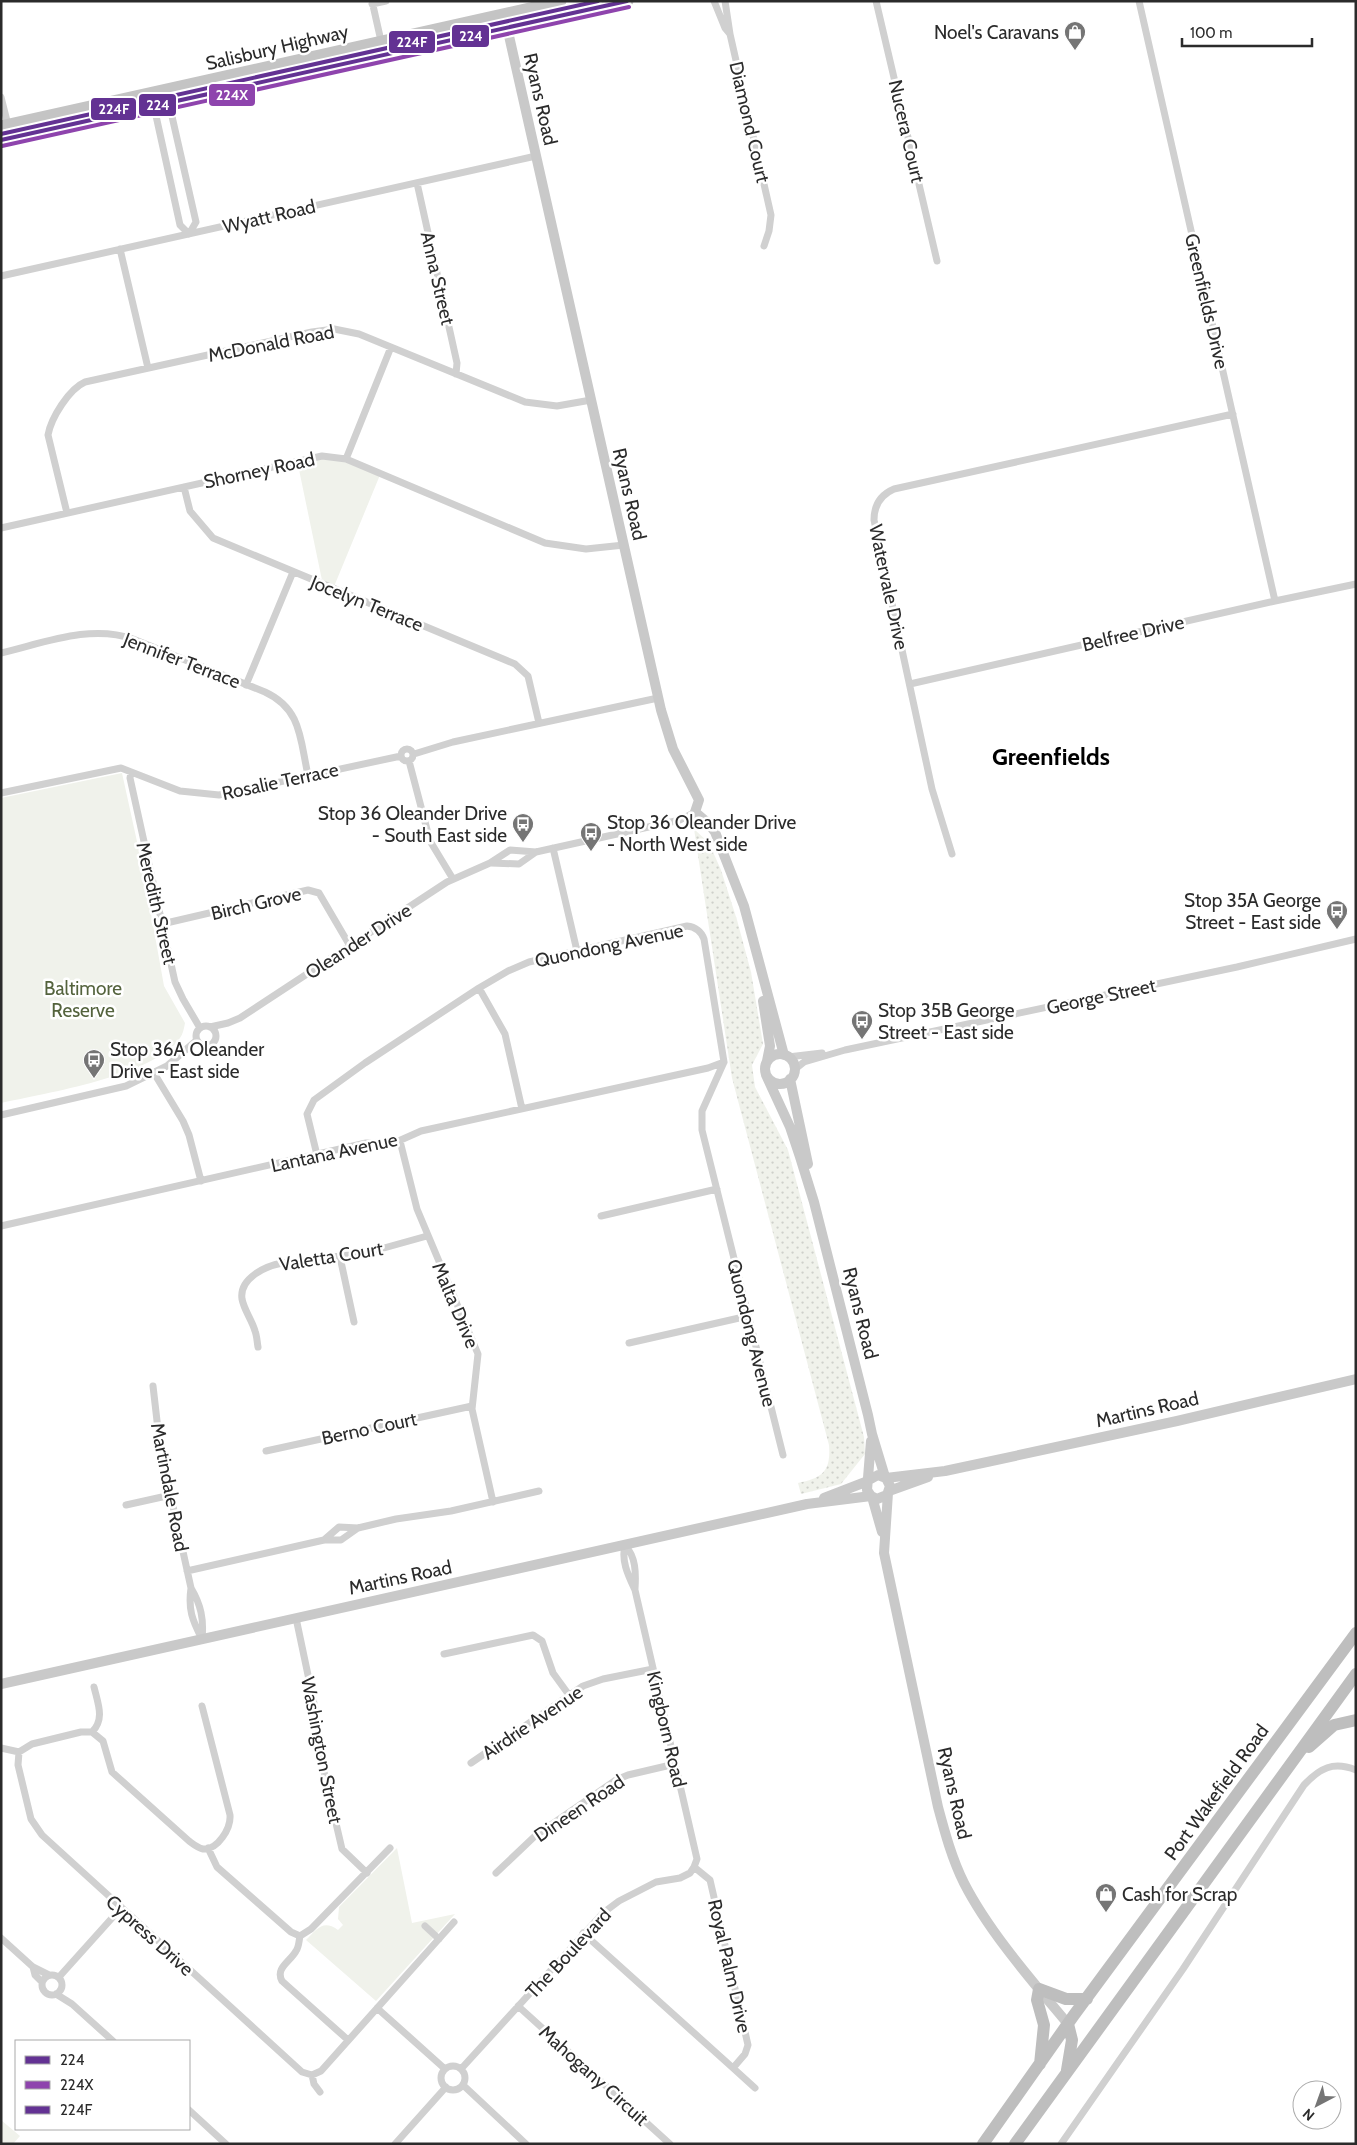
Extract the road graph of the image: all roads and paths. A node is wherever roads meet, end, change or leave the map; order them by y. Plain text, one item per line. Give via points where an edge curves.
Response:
1 (386, 1) edge
2 (561, 1) edge
3 (628, 1) edge
4 (714, 1) edge
5 (725, 1) edge
6 (876, 1) edge
7 (1139, 1) edge
8 (372, 3) edge
9 (504, 14) junction
10 (507, 27) junction
11 (730, 34) junction
12 (381, 41) junction
13 (384, 55) junction
14 (166, 90) junction
15 (151, 93) junction
16 (1, 97) edge
17 (169, 103) junction
18 (154, 106) junction
19 (4, 126) edge
20 (6, 139) edge
21 (536, 156) junction
22 (417, 183) junction
23 (189, 234) junction
24 (764, 246) dead end
25 (120, 249) junction
26 (937, 261) dead end
27 (1, 276) edge
28 (391, 347) junction
29 (148, 368) junction
30 (456, 374) junction
31 (591, 400) junction
32 (1232, 414) junction
33 (346, 459) junction
34 (184, 487) junction
35 (67, 512) junction
36 (1, 528) edge
37 (624, 545) junction
38 (293, 572) junction
39 (1356, 584) edge
40 (1275, 600) junction
41 (1, 653) edge
42 (246, 684) junction
43 (910, 684) junction
44 (658, 698) junction
45 (539, 723) junction
46 (414, 754) junction
47 (401, 756) junction
48 (409, 761) junction
49 (131, 772) junction
50 (308, 775) junction
51 (2, 791) edge
52 (695, 812) junction
53 (553, 848) junction
54 (536, 852) junction
55 (952, 854) dead end
56 (490, 863) junction
57 (453, 879) junction
58 (162, 924) junction
59 (1356, 939) edge
60 (350, 946) junction
61 (577, 951) junction
62 (755, 951) junction
63 (479, 988) junction
64 (228, 1023) junction
65 (210, 1027) junction
66 (200, 1028) junction
67 (216, 1035) junction
68 (197, 1040) junction
69 (845, 1050) junction
70 (786, 1056) junction
71 (767, 1061) junction
72 (724, 1062) junction
73 (154, 1073) junction
74 (792, 1074) junction
75 (766, 1075) junction
76 (522, 1109) junction
77 (1, 1115) edge
78 (400, 1141) junction
79 (317, 1155) junction
80 (201, 1181) junction
81 (716, 1189) junction
82 (814, 1202) junction
83 (602, 1216) dead end
84 (1, 1226) edge
85 (428, 1236) junction
86 (340, 1257) junction
87 (748, 1316) junction
88 (354, 1322) dead end
89 (629, 1343) dead end
90 (258, 1347) dead end
91 (1356, 1379) edge
92 (152, 1386) dead end
93 (472, 1406) junction
94 (872, 1434) junction
95 (266, 1451) dead end
96 (783, 1455) dead end
97 (945, 1471) junction
98 (886, 1477) junction
99 (868, 1480) junction
100 (540, 1491) dead end
101 (889, 1492) junction
102 (170, 1495) junction
103 (871, 1496) junction
104 (493, 1502) junction
105 (807, 1504) junction
106 (126, 1505) dead end
107 (358, 1528) junction
108 (884, 1538) junction
109 (324, 1540) junction
110 (625, 1545) junction
111 (187, 1571) junction
112 (191, 1588) junction
113 (296, 1618) junction
114 (1356, 1633) edge
115 (202, 1639) junction
116 (444, 1654) dead end
117 (653, 1669) junction
118 (1356, 1674) edge
119 (1, 1684) edge
120 (94, 1687) dead end
121 (569, 1695) junction
122 (202, 1706) dead end
123 (1356, 1720) edge
124 (92, 1732) junction
125 (1, 1748) edge
126 (19, 1752) junction
127 (470, 1763) dead end
128 (674, 1764) junction
129 (1356, 1770) edge
130 (1282, 1773) junction
131 (208, 1848) junction
132 (390, 1848) dead end
133 (694, 1868) junction
134 (367, 1873) junction
135 (496, 1873) dead end
136 (121, 1908) junction
137 (454, 1922) dead end
138 (425, 1926) dead end
139 (583, 1933) junction
140 (300, 1936) junction
141 (1, 1938) edge
142 (439, 1939) junction
143 (33, 1967) junction
144 (49, 1975) junction
145 (59, 1977) junction
146 (42, 1982) junction
147 (1039, 1989) junction
148 (59, 1991) junction
149 (1087, 1999) junction
150 (518, 2006) junction
151 (377, 2008) junction
152 (1068, 2024) junction
153 (112, 2040) edge
154 (348, 2040) junction
155 (1040, 2065) junction
156 (733, 2068) junction
157 (445, 2069) junction
158 (461, 2069) junction
159 (1067, 2074) junction
160 (312, 2075) junction
161 (463, 2085) junction
162 (446, 2087) junction
163 (755, 2088) dead end
164 (320, 2092) dead end
165 (190, 2111) edge
166 (226, 2144) edge
167 (395, 2144) edge
168 (526, 2144) edge
169 (670, 2144) edge
170 (983, 2144) edge
171 (1015, 2144) edge
172 (1061, 2144) edge

1 - 8 street
2 - 9 main road, Salisbury Highway
3 - 10 main road, Salisbury Highway
4 - 11 street, Diamond Court
5 - 11 street
6 - 26 street, Nucera Court
7 - 32 street, Greenfields Drive
8 - 12 street
9 - 10 main road
9 - 12 main road, Salisbury Highway
10 - 13 main road, Salisbury Highway
10 - 21 street, Ryans Road
11 - 24 street, Diamond Court via 771,215
12 - 13 main road
12 - 14 main road, Salisbury Highway
13 - 17 main road, Salisbury Highway
14 - 15 main road, Salisbury Highway
14 - 17 street
15 - 18 street
15 - 19 main road, Salisbury Highway
16 - 19 street
17 - 18 main road, Salisbury Highway
17 - 23 street via 196,222
18 - 20 main road, Salisbury Highway
18 - 23 street via 180,225
19 - 20 main road
21 - 22 street, Wyatt Road
21 - 31 street, Ryans Road
22 - 23 street, Wyatt Road
22 - 30 street, Anna Street via 458,363
23 - 25 street, Wyatt Road
25 - 27 street, Wyatt Road
25 - 29 street
28 - 29 street, McDonald Road via 344,330 325,329
28 - 30 street, McDonald Road
28 - 33 street
29 - 35 street, McDonald Road via 80,384 69,394 52,424 48,441
30 - 31 street, McDonald Road via 525,402 557,406
31 - 37 street, Ryans Road
32 - 40 street, Greenfields Drive
32 - 43 street, Watervale Drive via 887,492 878,502 874,518
33 - 34 street, Shorney Road via 322,456 297,460
33 - 37 street, Shorney Road via 545,543 586,549
34 - 35 street, Shorney Road
34 - 38 street, Jocelyn Terrace via 190,511 213,538
35 - 36 street, Shorney Road
37 - 44 street, Ryans Road
38 - 42 street
38 - 45 street, Jocelyn Terrace via 515,664 528,676
39 - 40 street, Belfree Drive
40 - 43 street, Belfree Drive
41 - 42 street, Jennifer Terrace via 87,633 120,635
42 - 50 street, Jennifer Terrace via 274,696 292,714
43 - 55 street, Watervale Drive via 932,789
44 - 45 street
44 - 52 street, Ryans Road via 673,749 699,800
45 - 46 street
46 - 47 street via 407,748
46 - 48 street
47 - 48 street
47 - 50 street, Rosalie Terrace
48 - 57 street via 430,841
49 - 50 street, Rosalie Terrace via 180,791 214,795
49 - 51 street, Rosalie Terrace via 116,768
49 - 58 street, Meredith Street
52 - 53 street, Oleander Drive via 680,820
52 - 62 street via 715,832 744,906
53 - 54 street, Oleander Drive
53 - 61 street
54 - 56 street, Oleander Drive via 519,864
54 - 56 street, Oleander Drive via 510,850
56 - 57 street, Oleander Drive
57 - 60 street, Oleander Drive
58 - 60 street, Birch Grove via 308,890 319,893
58 - 66 street, Meredith Street via 178,990
59 - 69 street, George Street
60 - 64 street, Oleander Drive
61 - 63 street, Quondong Avenue via 518,966
61 - 72 street, Quondong Avenue via 687,926 699,930 704,940
62 - 70 street
62 - 71 street via 770,1046
63 - 76 street via 505,1034
63 - 79 street, Quondong Avenue via 314,1100 307,1114
64 - 65 street, Oleander Drive
64 - 67 street, Oleander Drive
65 - 66 street
65 - 67 street
66 - 68 street
67 - 68 street via 210,1045 204,1046
68 - 73 street
69 - 70 street, George Street
69 - 74 street, George Street via 804,1062
70 - 71 street via 774,1055
70 - 74 street via 792,1061
71 - 75 street
72 - 76 street, Lantana Avenue
72 - 81 street, Quondong Avenue via 701,1120
73 - 77 street via 105,1092
73 - 80 street via 190,1135
74 - 75 street via 786,1082 777,1084
74 - 82 street, Ryans Road
75 - 82 street, Ryans Road via 790,1126
76 - 78 street, Lantana Avenue via 421,1131
78 - 79 street, Lantana Avenue via 366,1143
78 - 85 street, Malta Drive via 417,1209
79 - 80 street, Lantana Avenue
80 - 84 street, Lantana Avenue
81 - 83 street
81 - 87 street, Quondong Avenue
82 - 94 street, Ryans Road
85 - 86 street, Valetta Court
85 - 93 street, Malta Drive via 478,1354
86 - 88 street
86 - 90 street, Valetta Court via 282,1262 269,1266 248,1281 242,1297 256,1331
87 - 89 street
87 - 96 street, Quondong Avenue
91 - 97 street, Martins Road
92 - 102 street, Martindale Road
93 - 95 street, Berno Court
93 - 104 street, Malta Drive
94 - 98 street, Ryans Road
94 - 99 street, Ryans Road
97 - 98 street, Martins Road
97 - 101 street, Martins Road
98 - 99 street via 875,1475
98 - 101 street via 890,1483
99 - 103 street via 867,1490
99 - 105 street, Martins Road
100 - 104 street
101 - 103 street via 879,1499
101 - 108 street, Ryans Road
102 - 106 street
102 - 111 street, Martindale Road
103 - 105 street, Martins Road
103 - 108 street, Ryans Road
104 - 107 street
105 - 110 street, Martins Road
107 - 109 street via 341,1540
107 - 109 street via 339,1527
108 - 147 street, Ryans Road via 884,1553 938,1807 950,1849 964,1883 988,1923
109 - 111 street
110 - 113 street, Martins Road
110 - 117 street, Kingborn Road via 622,1554 635,1590
111 - 112 street, Martindale Road
112 - 115 street, Martindale Road via 189,1604 193,1622
112 - 115 street, Martindale Road via 200,1603 204,1621
113 - 115 street, Martins Road
113 - 134 street, Washington Street via 316,1713 317,1742 342,1849
114 - 149 highway, Port Wakefield Road
115 - 119 street, Martins Road
116 - 121 street via 537,1636 542,1641 553,1673
117 - 121 street, Airdrie Avenue via 594,1681
117 - 128 street, Kingborn Road
118 - 130 highway
120 - 124 street via 100,1719
121 - 127 street, Airdrie Avenue
122 - 131 street via 231,1824 216,1844
123 - 130 highway via 1334,1725
124 - 126 street via 32,1744
124 - 131 street via 103,1741 112,1772 188,1841 200,1849
125 - 126 street
126 - 136 street, Cypress Drive via 18,1765 35,1827
128 - 133 street, Kingborn Road via 697,1859
128 - 135 street, Dineen Road via 616,1780 535,1836
129 - 172 street via 1328,1766 1304,1785
130 - 159 highway
131 - 140 street via 217,1867 291,1932
132 - 134 street
133 - 139 street, The Boulevard via 680,1878 656,1882 618,1901
133 - 156 street, Royal Palm Drive via 710,1880 748,2045
134 - 140 street
136 - 145 street
136 - 160 street, Cypress Drive via 302,2072
137 - 142 street
138 - 142 street
139 - 150 street, The Boulevard
139 - 156 street, Royal Palm Drive
140 - 154 street via 297,1950 279,1975
141 - 143 street
142 - 151 street
143 - 144 street
143 - 146 street
144 - 145 street
144 - 146 street
145 - 148 street via 62,1982
146 - 148 street via 44,1992
147 - 149 highway via 1066,1999
147 - 152 street, Ryans Road
147 - 155 highway via 1037,2000 1044,2025
148 - 153 street
149 - 152 highway, Port Wakefield Road
150 - 158 street, The Boulevard
150 - 169 street, Mahogany Circuit
151 - 154 street
151 - 157 street
152 - 155 highway, Port Wakefield Road
152 - 159 highway via 1072,2040
154 - 160 street via 321,2071
155 - 170 highway, Port Wakefield Road
156 - 163 street, Royal Palm Drive
157 - 158 street via 452,2066
157 - 162 street via 442,2076
158 - 161 street via 465,2079
159 - 171 highway
160 - 164 street
161 - 162 street via 453,2090
161 - 168 street
162 - 167 street
165 - 166 street

